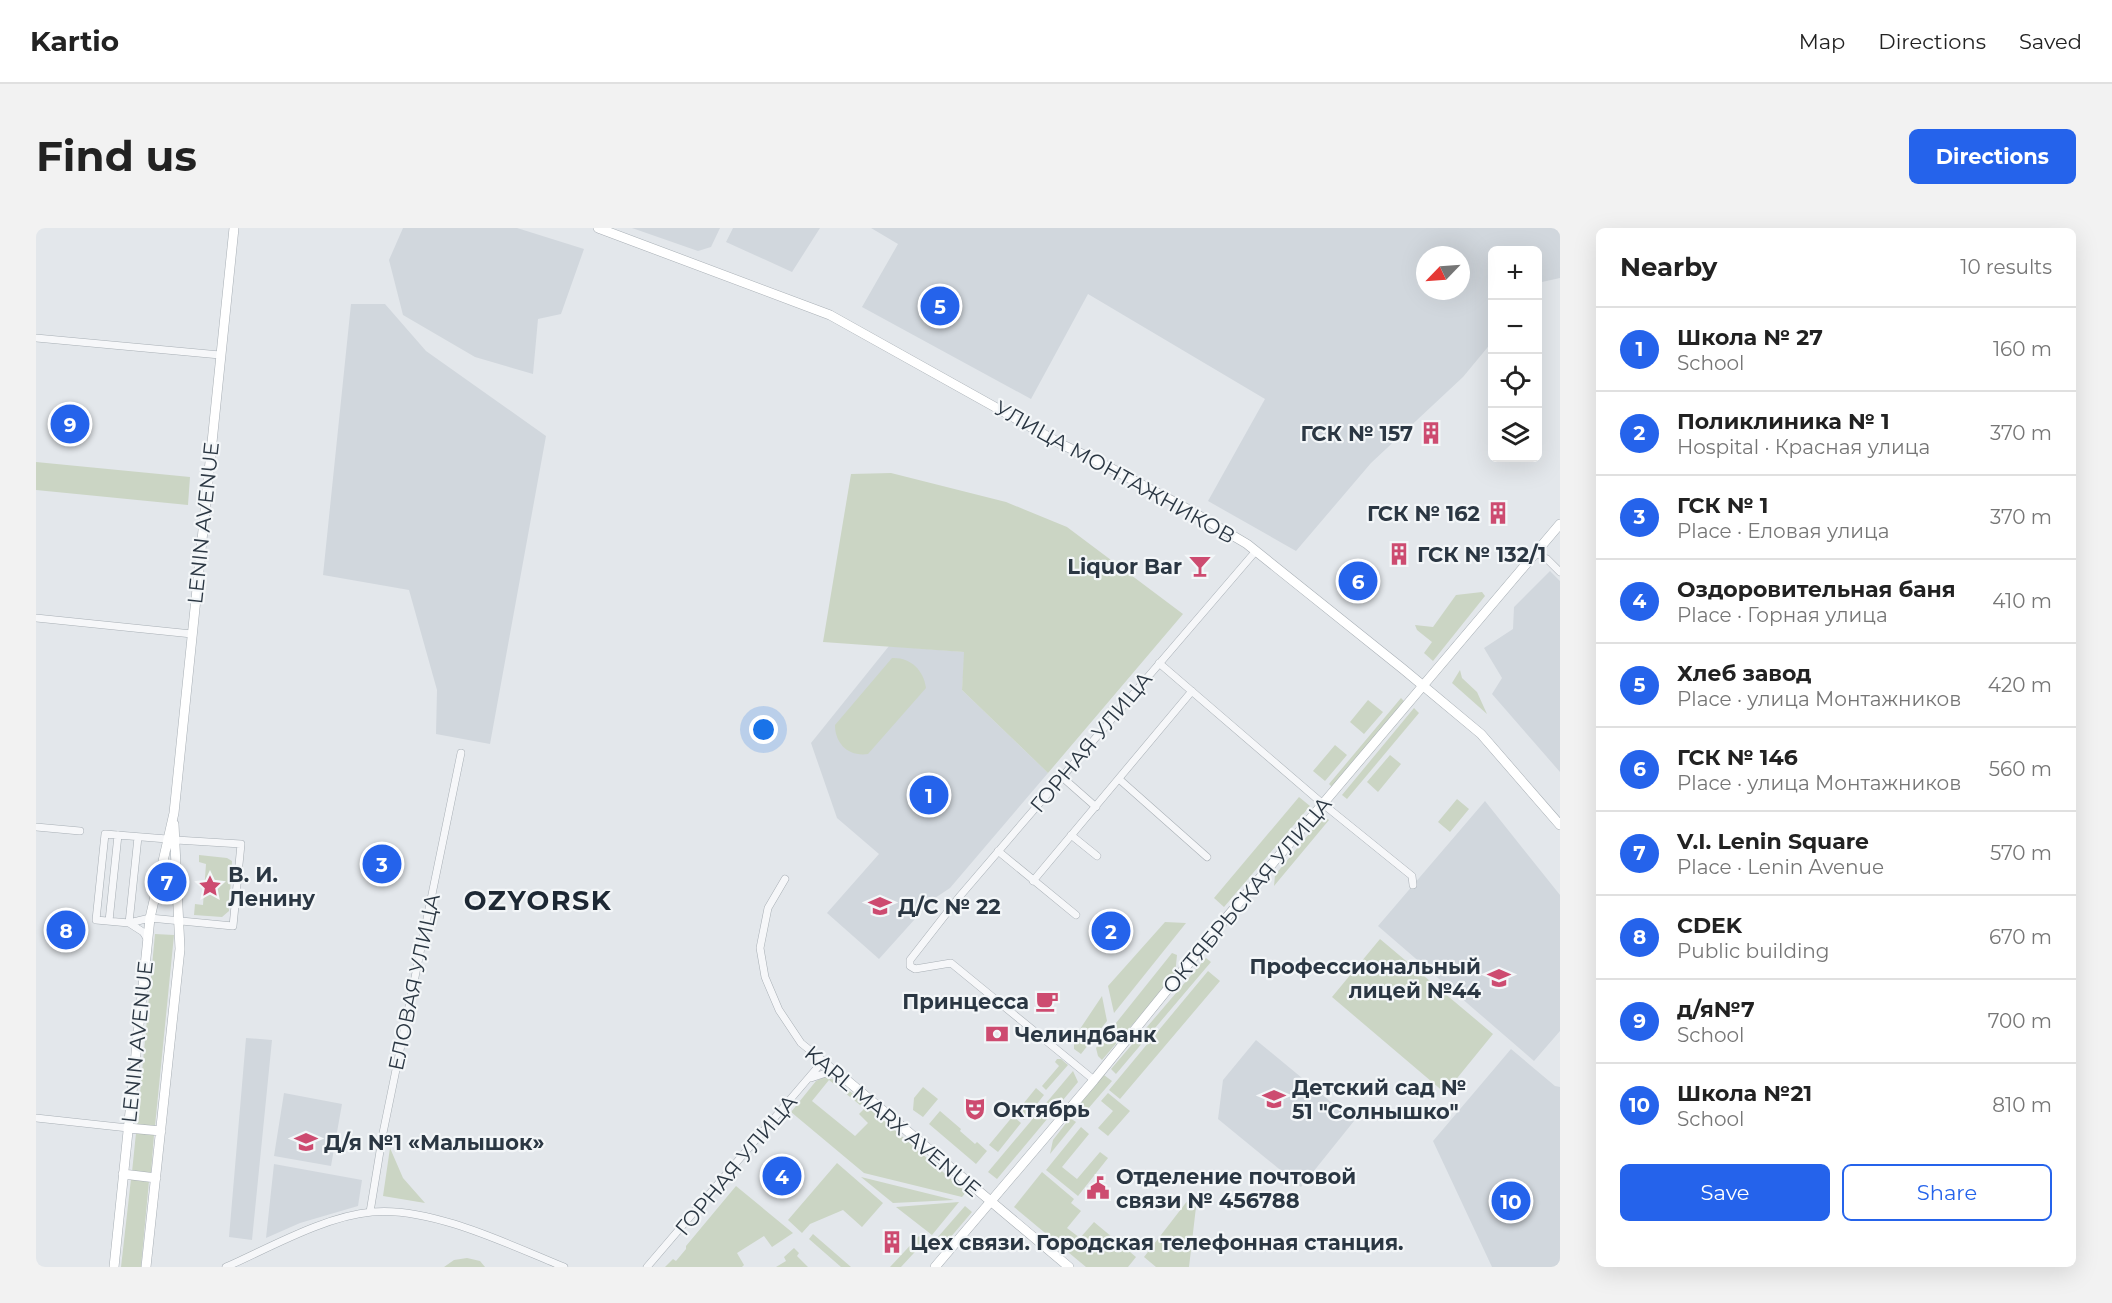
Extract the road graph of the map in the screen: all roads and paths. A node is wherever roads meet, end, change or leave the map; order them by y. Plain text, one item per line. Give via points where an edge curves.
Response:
1 (234, 228) edge
2 (598, 228) edge
3 (36, 338) edge
4 (220, 355) junction
5 (1560, 524) edge
6 (1255, 552) junction
7 (1536, 553) junction
8 (1560, 572) edge
9 (36, 618) edge
10 (192, 634) junction
11 (1159, 663) junction
12 (1423, 686) junction
13 (1192, 691) junction
14 (461, 753) dead end
15 (1062, 777) junction
16 (1119, 778) junction
17 (1323, 804) junction
18 (1095, 807) junction
19 (1560, 825) edge
20 (36, 827) edge
21 (80, 831) dead end
22 (118, 835) junction
23 (1071, 835) junction
24 (138, 837) junction
25 (171, 839) junction
26 (998, 852) junction
27 (1097, 856) dead end
28 (1207, 857) dead end
29 (785, 879) dead end
30 (1033, 881) junction
31 (1413, 885) dead end
32 (1076, 915) dead end
33 (150, 918) junction
34 (109, 921) junction
35 (179, 921) junction
36 (129, 923) junction
37 (148, 940) junction
38 (823, 1061) junction
39 (843, 1077) junction
40 (1094, 1080) junction
41 (805, 1082) junction
42 (36, 1118) edge
43 (128, 1128) junction
44 (161, 1131) junction
45 (123, 1174) junction
46 (156, 1178) junction
47 (991, 1202) junction
48 (370, 1212) junction
49 (114, 1267) edge
50 (146, 1267) edge
51 (226, 1267) edge
52 (564, 1267) edge
53 (647, 1267) edge
54 (935, 1267) edge
55 (1069, 1267) edge

1 - 4 street, LENIN AVENUE
2 - 6 street, УЛИЦА МОНТАЖНИКОВ via 844,322 1238,538
3 - 4 street
4 - 10 street, LENIN AVENUE
5 - 7 street, ОКТЯБРЬСКАЯ УЛИЦА
6 - 11 street, ГОРНАЯ УЛИЦА
6 - 12 street, УЛИЦА МОНТАЖНИКОВ
7 - 8 street
7 - 12 street, ОКТЯБРЬСКАЯ УЛИЦА
9 - 10 street
10 - 25 street, LENIN AVENUE
11 - 13 street
11 - 15 street, ГОРНАЯ УЛИЦА
12 - 17 street, ОКТЯБРЬСКАЯ УЛИЦА
12 - 19 street, УЛИЦА МОНТАЖНИКОВ via 1481,734
13 - 16 street
13 - 17 street
14 - 48 street, ЕЛОВАЯ УЛИЦА
15 - 18 street
15 - 26 street, ГОРНАЯ УЛИЦА
16 - 18 street
16 - 28 street
17 - 31 street via 1412,876
17 - 40 street, ОКТЯБРЬСКАЯ УЛИЦА
18 - 23 street
20 - 21 street
22 - 24 street
22 - 34 street
22 - 34 street via 105,834 102,855 96,920
23 - 27 street
23 - 30 street
24 - 25 street
24 - 36 street
25 - 33 street, LENIN AVENUE
25 - 35 street, LENIN AVENUE
25 - 35 street via 241,844 233,926
26 - 30 street
26 - 40 street, ГОРНАЯ УЛИЦА via 928,935 909,966 915,969 951,963
29 - 38 street, KARL MARX AVENUE via 768,908 760,948 765,977 779,1010 801,1043
30 - 32 street
33 - 35 street
33 - 36 street
33 - 37 street, LENIN AVENUE
34 - 36 street
35 - 44 street, LENIN AVENUE via 180,949
36 - 37 street
37 - 43 street, LENIN AVENUE
38 - 39 street, KARL MARX AVENUE
38 - 41 street, ГОРНАЯ УЛИЦА
39 - 41 street via 826,1073
39 - 47 street, KARL MARX AVENUE
40 - 47 street, ОКТЯБРЬСКАЯ УЛИЦА
41 - 53 street, ГОРНАЯ УЛИЦА
42 - 43 street
43 - 44 street
43 - 45 street, LENIN AVENUE
44 - 46 street, LENIN AVENUE
45 - 46 street
45 - 49 street, LENIN AVENUE
46 - 50 street, LENIN AVENUE
47 - 54 street, ОКТЯБРЬСКАЯ УЛИЦА
47 - 55 street, KARL MARX AVENUE
48 - 51 street via 319,1226
48 - 52 street via 432,1218

